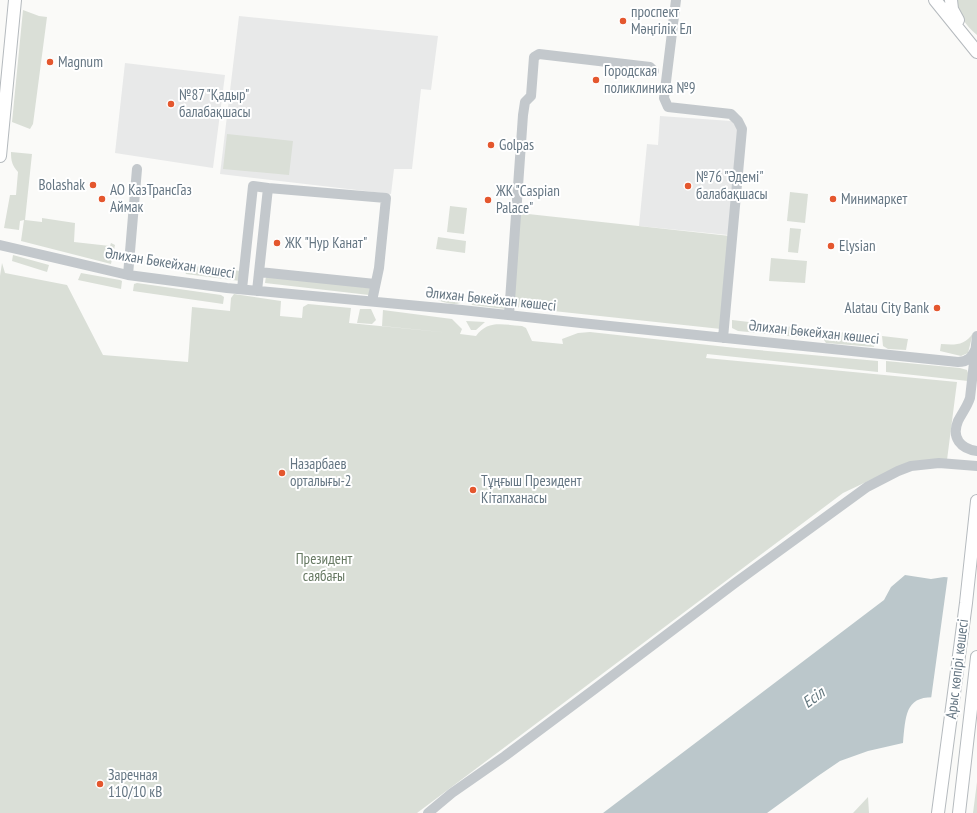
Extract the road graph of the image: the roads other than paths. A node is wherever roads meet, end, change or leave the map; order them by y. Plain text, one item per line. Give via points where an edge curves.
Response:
1 (15, 0) edge
2 (676, 0) edge
3 (935, 0) edge
4 (951, 0) edge
5 (977, 42) edge
6 (977, 52) edge
7 (654, 71) dead end
8 (0, 156) edge
9 (137, 169) dead end
10 (268, 188) junction
11 (0, 245) edge
12 (259, 272) junction
13 (128, 275) junction
14 (375, 284) junction
15 (242, 289) junction
16 (258, 291) junction
17 (372, 302) junction
18 (509, 315) junction
19 (977, 336) edge
20 (723, 338) junction
21 (976, 348) junction
22 (977, 451) edge
23 (977, 466) edge
24 (977, 501) edge
25 (977, 657) edge
26 (428, 813) edge
27 (938, 813) edge
28 (959, 813) edge

1 - 8 main road
2 - 20 street via 664,98 668,107 731,114 738,120 742,129
3 - 6 main road
4 - 5 main road via 956,18
7 - 18 street via 650,67 539,54 534,58 531,96 525,102 523,115
9 - 13 street
10 - 12 street
10 - 14 street via 386,198
10 - 15 street via 253,186
11 - 13 street, Әлихан Бөкейхан көшесі
12 - 14 street
12 - 16 street
13 - 15 street, Әлихан Бөкейхан көшесі
14 - 17 street
15 - 16 street, Әлихан Бөкейхан көшесі
16 - 17 street, Әлихан Бөкейхан көшесі
17 - 18 street, Әлихан Бөкейхан көшесі
18 - 20 street, Әлихан Бөкейхан көшесі
19 - 21 street
20 - 21 street, Әлихан Бөкейхан көшесі via 962,362 970,358
21 - 22 street via 970,398 956,432 963,446
23 - 26 street via 939,463 912,466 867,486
24 - 27 main road, Арыс көпірі көшесі
25 - 28 main road, Арыс көпірі көшесі

